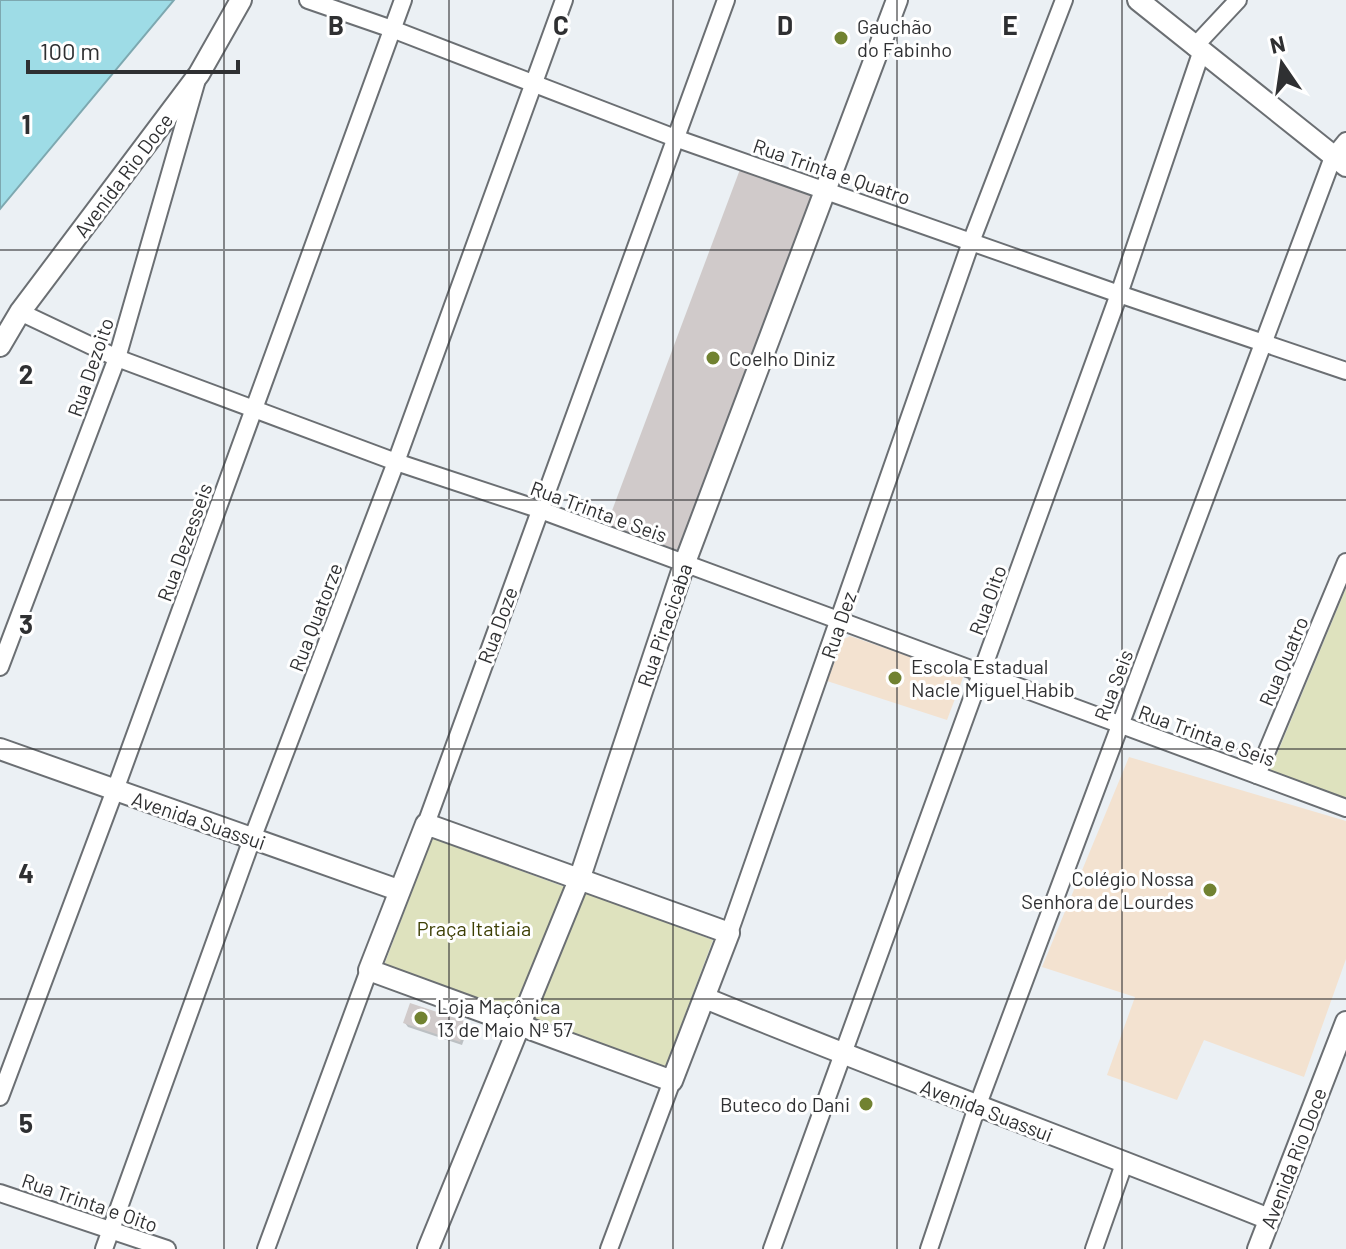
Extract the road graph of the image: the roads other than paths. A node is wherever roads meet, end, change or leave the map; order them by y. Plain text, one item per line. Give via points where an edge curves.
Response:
1 (241, 0) edge
2 (308, 0) edge
3 (403, 0) edge
4 (564, 0) edge
5 (726, 0) edge
6 (897, 0) edge
7 (1064, 0) edge
8 (1138, 0) edge
9 (1238, 0) edge
10 (392, 29) junction
11 (1198, 50) junction
12 (199, 74) junction
13 (532, 82) junction
14 (675, 138) junction
15 (1342, 155) edge
16 (826, 189) junction
17 (971, 242) junction
18 (1119, 294) junction
19 (20, 312) junction
20 (1265, 345) junction
21 (0, 346) edge
22 (117, 358) junction
23 (1346, 371) edge
24 (255, 408) junction
25 (396, 462) junction
26 (538, 509) junction
27 (1346, 562) edge
28 (684, 565) junction
29 (839, 622) junction
30 (0, 667) edge
31 (981, 675) junction
32 (1120, 724) junction
33 (0, 749) edge
34 (1257, 775) junction
35 (115, 790) junction
36 (1346, 808) edge
37 (426, 824) junction
38 (252, 839) junction
39 (579, 880) junction
40 (398, 890) junction
41 (729, 933) junction
42 (369, 970) junction
43 (705, 998) junction
44 (1346, 1022) edge
45 (519, 1025) junction
46 (843, 1055) junction
47 (672, 1081) junction
48 (0, 1097) edge
49 (977, 1107) junction
50 (1125, 1161) junction
51 (0, 1193) edge
52 (1269, 1219) junction
53 (111, 1228) junction
54 (104, 1249) edge
55 (167, 1249) edge
56 (266, 1249) edge
57 (428, 1249) edge
58 (609, 1249) edge
59 (772, 1249) edge
60 (929, 1249) edge
61 (1094, 1249) edge
62 (1258, 1249) edge

1 - 12 street, Avenida Rio Doce
2 - 10 street, Rua Trinta e Quatro
3 - 10 street, Rua Dezesseis
4 - 13 street, Rua Quatorze
5 - 14 street, Rua Doze
6 - 16 street, Rua Piracicaba
7 - 17 street, Rua Dez
8 - 11 street
9 - 11 street
10 - 13 street, Rua Trinta e Quatro
10 - 24 street, Rua Dezesseis
11 - 15 street
11 - 18 street, Rua Oito
12 - 19 street, Avenida Rio Doce
12 - 22 street, Rua Dezoito
13 - 14 street, Rua Trinta e Quatro
13 - 25 street, Rua Quatorze
14 - 16 street, Rua Trinta e Quatro
14 - 26 street, Rua Doze
15 - 20 street, Rua Seis
16 - 17 street, Rua Trinta e Quatro
16 - 28 street, Rua Piracicaba
17 - 18 street, Rua Trinta e Quatro
17 - 29 street, Rua Dez
18 - 20 street, Rua Trinta e Quatro
18 - 31 street, Rua Oito
19 - 21 street, Avenida Rio Doce
19 - 22 street, Rua Trinta e Seis
20 - 23 street, Rua Trinta e Quatro
20 - 32 street, Rua Seis
22 - 24 street, Rua Trinta e Seis
22 - 30 street, Rua Dezoito
24 - 25 street, Rua Trinta e Seis
24 - 35 street, Rua Dezesseis
25 - 26 street, Rua Trinta e Seis
25 - 38 street, Rua Quatorze
26 - 28 street, Rua Trinta e Seis
26 - 37 street, Rua Doze
27 - 34 street, Rua Quatro
28 - 29 street, Rua Trinta e Seis
28 - 39 street, Rua Piracicaba
29 - 31 street, Rua Trinta e Seis
29 - 41 street, Rua Dez
31 - 32 street, Rua Trinta e Seis
31 - 46 street, Rua Oito
32 - 34 street, Rua Trinta e Seis
32 - 49 street, Rua Seis
33 - 35 street, Avenida Suassui
34 - 36 street, Rua Trinta e Seis
35 - 38 street, Avenida Suassui
35 - 48 street, Rua Dezesseis
37 - 39 street
37 - 40 street, Rua Doze
38 - 40 street, Avenida Suassui
38 - 53 street, Rua Quatorze
39 - 41 street
39 - 45 street, Rua Piracicaba
40 - 42 street, Rua Doze
41 - 43 street, Rua Dez
42 - 45 street
42 - 56 street, Rua Doze
43 - 46 street, Avenida Suassui
43 - 47 street, Rua Dez
44 - 52 street, Avenida Rio Doce
45 - 47 street
45 - 57 street, Rua Piracicaba
46 - 49 street, Avenida Suassui
46 - 59 street, Rua Oito
47 - 58 street, Rua Dez
49 - 50 street, Avenida Suassui
49 - 60 street, Rua Seis
50 - 52 street, Avenida Suassui
50 - 61 street
51 - 53 street, Rua Trinta e Oito
52 - 62 street, Avenida Rio Doce
53 - 54 street, Rua Quatorze
53 - 55 street, Rua Trinta e Oito

